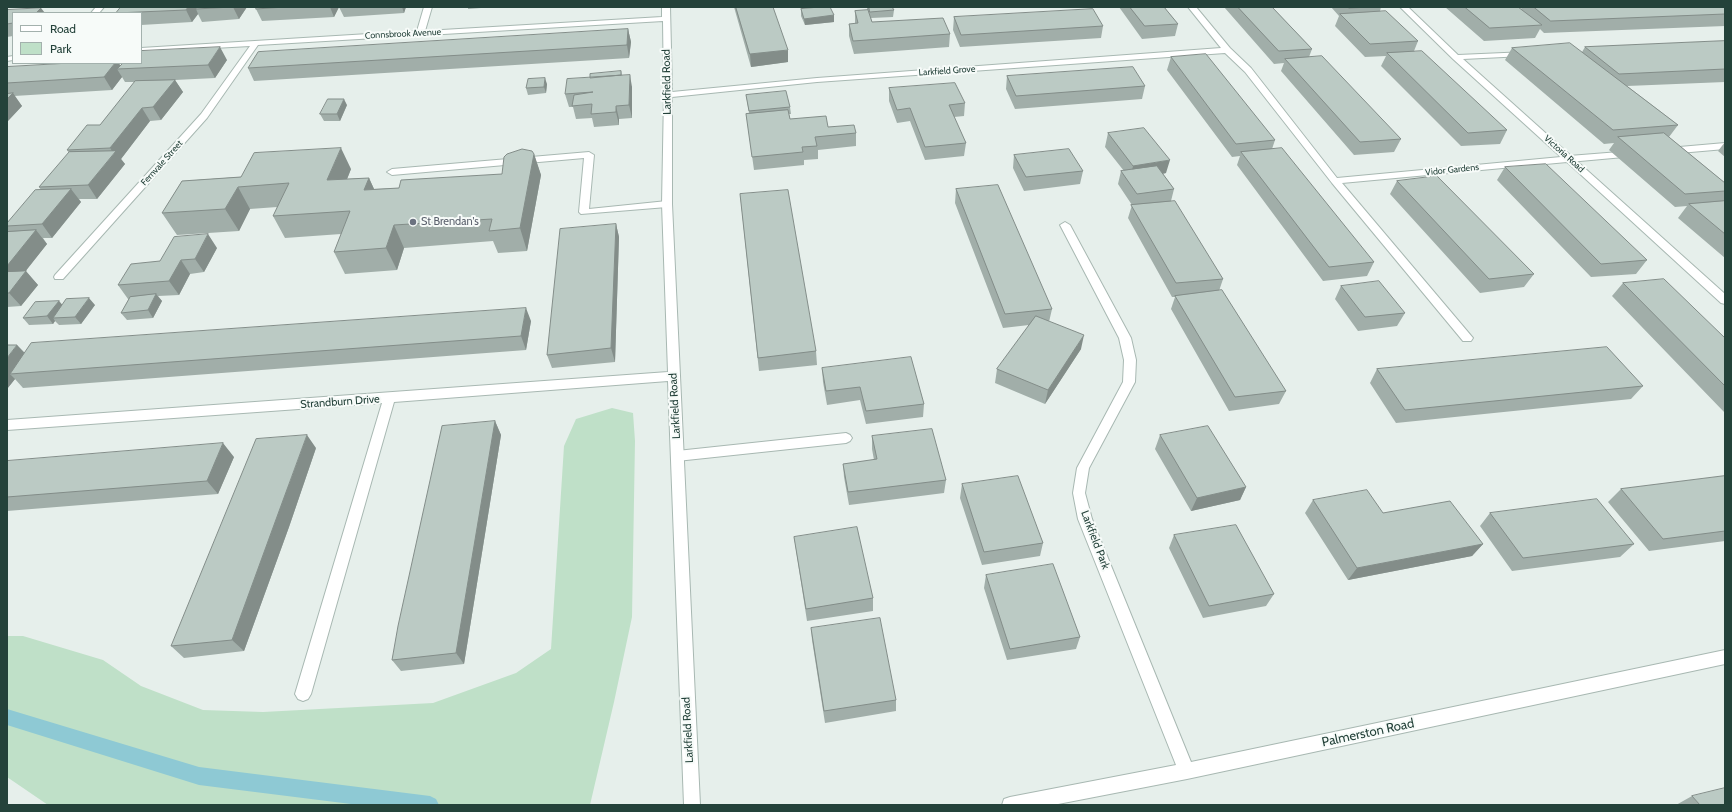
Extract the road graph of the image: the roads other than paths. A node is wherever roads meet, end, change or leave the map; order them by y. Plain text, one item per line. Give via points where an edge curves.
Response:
1 (428, 7) edge
2 (1192, 7) edge
3 (1404, 7) edge
4 (665, 13) edge
5 (420, 32) junction
6 (256, 43) junction
7 (142, 50) edge
8 (1227, 50) junction
9 (1535, 54) edge
10 (1456, 57) junction
11 (668, 95) junction
12 (1725, 146) edge
13 (1655, 152) edge
14 (1639, 153) edge
15 (1569, 159) junction
16 (392, 172) dead end
17 (1335, 182) junction
18 (667, 204) junction
19 (1065, 225) dead end
20 (59, 277) dead end
21 (1725, 300) edge
22 (1467, 338) dead end
23 (673, 376) junction
24 (389, 398) junction
25 (7, 425) edge
26 (846, 438) dead end
27 (677, 456) junction
28 (1725, 658) edge
29 (303, 694) dead end
30 (1187, 771) junction
31 (692, 805) edge
32 (1010, 805) edge

1 - 5 street
2 - 8 street
3 - 10 street, Victoria Road
4 - 5 street, Connsbrook Avenue
4 - 11 street, Larkfield Road
5 - 6 street, Connsbrook Avenue
6 - 7 street, Connsbrook Avenue
6 - 20 street, Fernvale Street via 204,116
8 - 11 street, Larkfield Grove via 817,80
8 - 17 street via 1248,70
9 - 10 street
10 - 15 street, Victoria Road
11 - 18 street, Larkfield Road
12 - 13 street
14 - 15 street, Vidor Gardens
15 - 17 street, Vidor Gardens
15 - 21 street, Victoria Road
16 - 18 street via 589,155 584,212
17 - 22 street
18 - 23 street, Larkfield Road
19 - 30 street, Larkfield Park via 1125,338 1130,360 1129,382 1083,468 1079,494 1085,519
23 - 24 street, Strandburn Drive
23 - 27 street, Larkfield Road
24 - 25 street, Strandburn Drive
24 - 29 street
26 - 27 street
27 - 31 street, Larkfield Road
28 - 30 street, Palmerston Road
30 - 32 street, Palmerston Road

